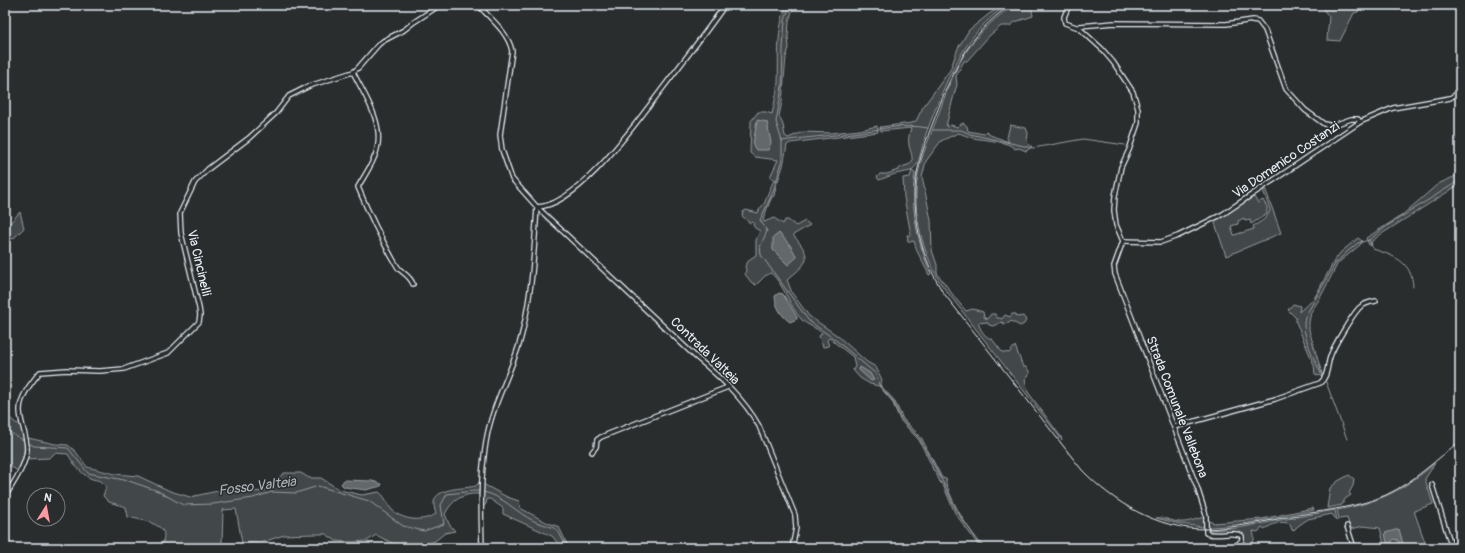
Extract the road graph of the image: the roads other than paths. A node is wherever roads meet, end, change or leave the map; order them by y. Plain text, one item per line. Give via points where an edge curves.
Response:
1 (440, 5) edge
2 (478, 5) edge
3 (725, 5) edge
4 (1069, 5) edge
5 (1079, 28) junction
6 (353, 72) junction
7 (1460, 92) edge
8 (1360, 122) junction
9 (537, 207) junction
10 (1123, 242) junction
11 (413, 284) dead end
12 (1376, 300) dead end
13 (728, 387) junction
14 (1174, 428) junction
15 (592, 452) dead end
16 (1432, 485) dead end
17 (5, 498) edge
18 (1347, 526) dead end
19 (482, 548) edge
20 (792, 548) edge
21 (1234, 548) edge
22 (1354, 548) edge
23 (1452, 548) edge

1 - 6 street, Via Cincinelli via 383,41
2 - 9 street, Contrada Valteia via 510,43 512,51 500,135 509,174
3 - 9 street via 611,154 570,193
4 - 5 street via 1064,17 1065,23
5 - 8 street via 1114,23 1226,24 1258,21 1265,30 1286,89 1305,110 1324,124 1334,125 1351,119 1358,119
5 - 10 street via 1101,48 1119,70 1133,92 1138,109 1138,122 1115,196 1116,225
6 - 11 street via 380,131 377,150 358,187 369,214 398,268 410,277
6 - 17 street, Via Cincinelli via 309,86 289,96 276,113 249,138 195,182 180,213 181,233 199,308 199,322 168,353 124,369 40,372 20,403 26,436 26,458
7 - 8 street, Via Domenico Costanzi via 1450,98 1393,108
8 - 10 street, Via Domenico Costanzi via 1223,214 1169,240
9 - 13 street, Contrada Valteia
9 - 19 street via 534,256 524,325 488,431 482,478
10 - 14 street, Strada Comunale Vallebona via 1114,266 1115,274
12 - 14 street via 1360,308 1353,317 1330,356 1324,379 1320,383 1275,399
13 - 15 street via 601,437
13 - 20 street, Contrada Valteia via 744,402 755,419 787,494 796,521 796,535
14 - 21 street, Strada Comunale Vallebona via 1204,506 1206,533 1242,536 1242,540
16 - 23 street
18 - 22 street

